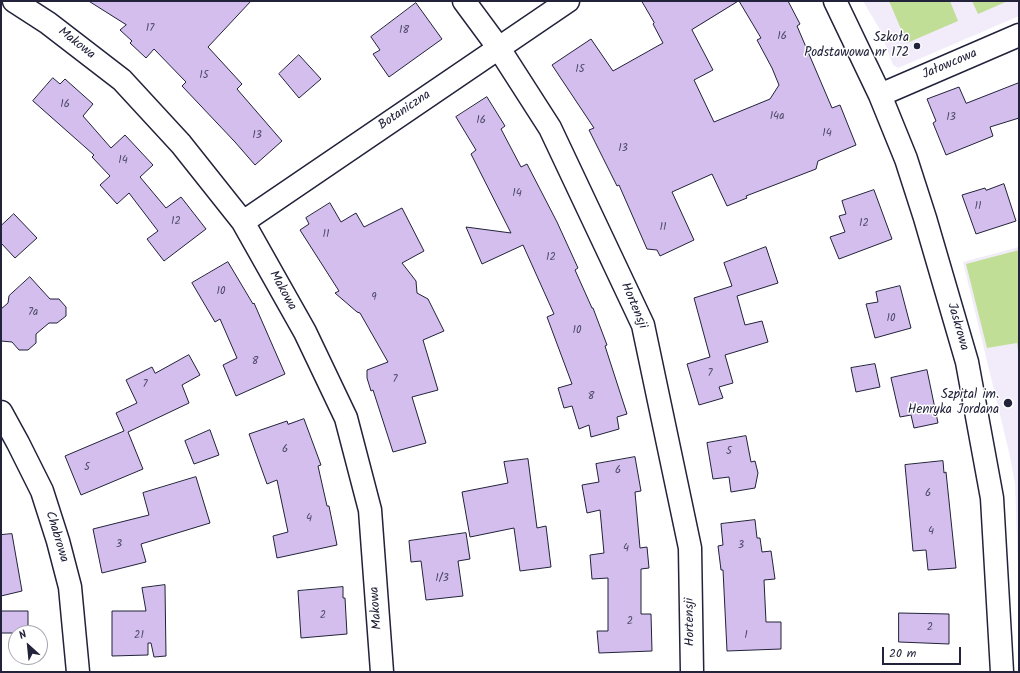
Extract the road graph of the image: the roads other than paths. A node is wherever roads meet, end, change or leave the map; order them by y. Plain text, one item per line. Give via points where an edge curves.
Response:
1 (14, 1) edge
2 (464, 1) edge
3 (568, 1) edge
4 (835, 1) edge
5 (1019, 35) edge
6 (498, 47) junction
7 (880, 95) junction
8 (243, 222) junction
9 (1, 412) edge
10 (78, 672) edge
11 (382, 672) edge
12 (692, 672) edge
13 (1002, 672) edge

1 - 8 street, Makowa via 48,22 122,80 181,144
2 - 6 street, Hortensji
3 - 6 street, Botaniczna
4 - 7 street, Jaskrowa
5 - 7 street, Jałowcowa
6 - 8 street, Botaniczna
6 - 12 street, Hortensji via 550,128 643,326 690,548
7 - 13 street, Jaskrowa via 906,159 967,362 992,498
8 - 11 street, Makowa via 305,332 346,418 370,510
9 - 10 street, Chabrowa via 42,491 58,541 70,587

